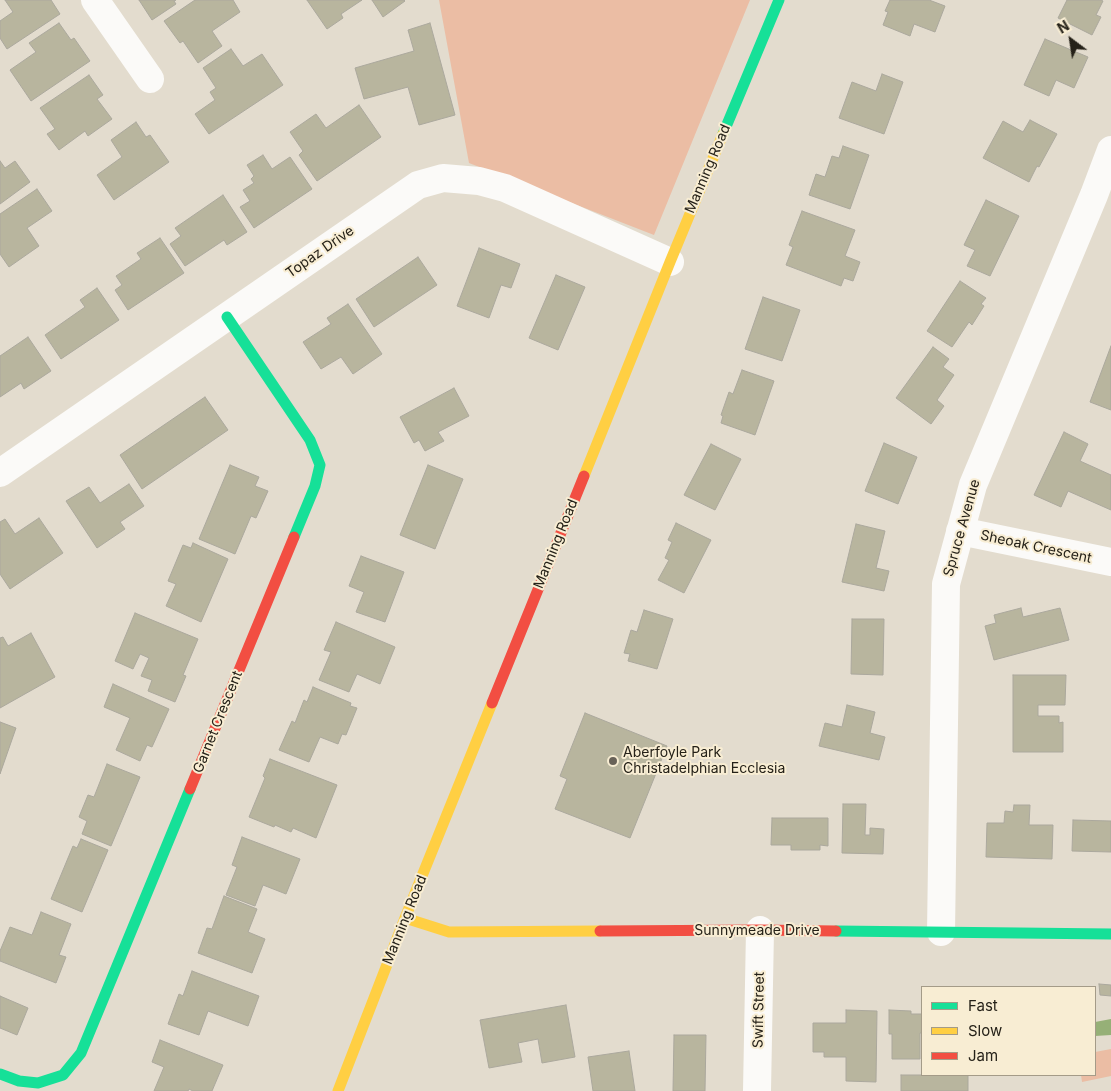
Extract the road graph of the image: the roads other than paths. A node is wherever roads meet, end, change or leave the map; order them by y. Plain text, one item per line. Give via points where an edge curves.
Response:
1 (95, 0) edge
2 (779, 0) edge
3 (150, 79) dead end
4 (1111, 150) edge
5 (1102, 198) edge
6 (670, 262) junction
7 (227, 317) junction
8 (0, 474) edge
9 (960, 531) junction
10 (1111, 562) edge
11 (405, 918) junction
12 (760, 930) junction
13 (940, 932) junction
14 (1111, 934) edge
15 (0, 1074) edge
16 (338, 1091) edge
17 (757, 1091) edge

1 - 3 street
2 - 6 street, Manning Road
4 - 5 street, Spruce Avenue
5 - 9 street, Spruce Avenue via 973,485
6 - 7 street, Topaz Drive via 505,188 479,181 443,178 418,184
6 - 11 street, Manning Road
7 - 8 street, Topaz Drive
7 - 15 street, Garnet Crescent via 310,440 320,465 315,486 81,1053 63,1076 38,1083
9 - 10 street, Sheoak Crescent
9 - 13 street, Spruce Avenue via 946,584
11 - 12 street, Sunnymeade Drive via 449,932
11 - 16 street, Manning Road
12 - 13 street, Sunnymeade Drive
12 - 17 street, Swift Street
13 - 14 street, Sunnymeade Drive

